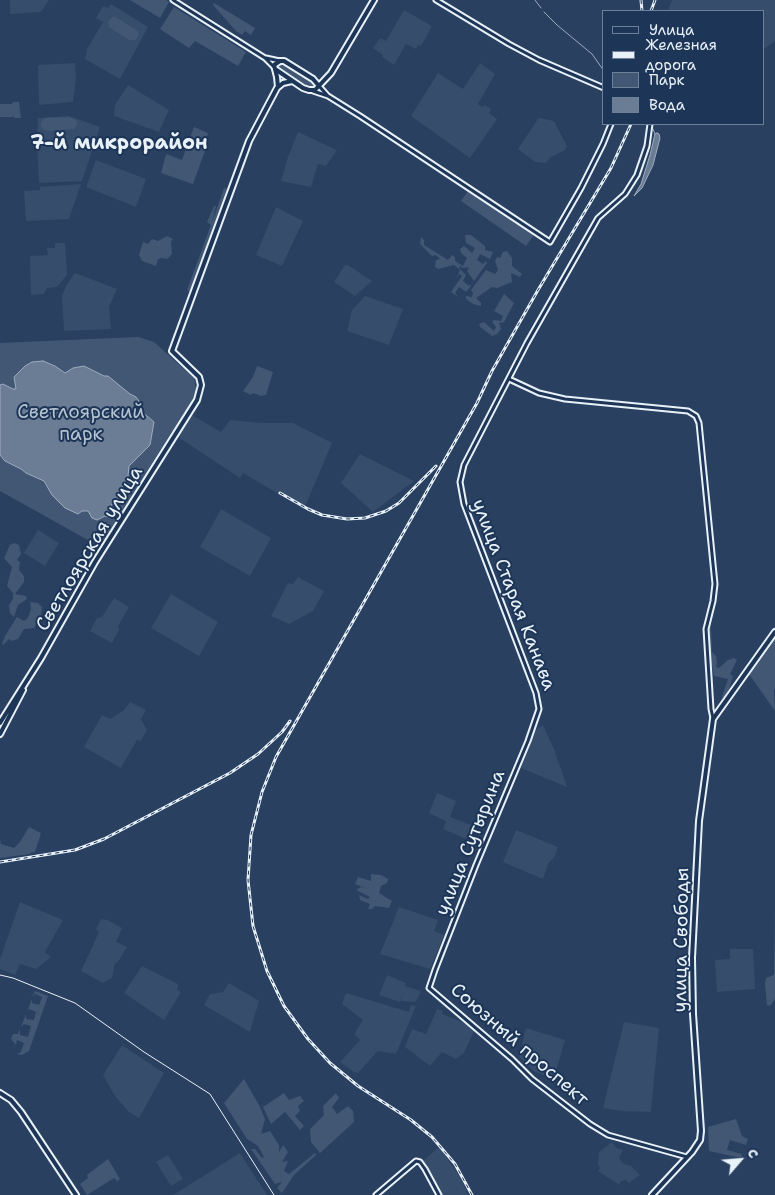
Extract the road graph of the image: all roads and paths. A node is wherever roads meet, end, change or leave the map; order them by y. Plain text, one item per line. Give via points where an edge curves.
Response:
1 (173, 0) edge
2 (374, 0) edge
3 (436, 0) edge
4 (266, 58) junction
5 (280, 60) junction
6 (275, 68) junction
7 (313, 79) junction
8 (326, 79) junction
9 (292, 81) junction
10 (319, 86) junction
11 (602, 87) edge
12 (278, 88) junction
13 (312, 90) junction
14 (328, 96) junction
15 (611, 125) edge
16 (650, 125) edge
17 (509, 379) junction
18 (775, 632) edge
19 (11, 709) junction
20 (540, 710) joint
21 (713, 719) junction
22 (0, 723) edge
23 (0, 734) edge
24 (429, 988) joint
25 (0, 1093) edge
26 (687, 1157) junction
27 (75, 1194) edge
28 (376, 1195) edge
29 (439, 1195) edge
30 (652, 1195) edge

1 - 4 street
2 - 8 main road
3 - 11 street via 502,41
4 - 5 street
4 - 6 street
5 - 6 main road via 275,63
5 - 7 main road
6 - 9 main road
6 - 12 main road
7 - 8 main road
7 - 10 main road
8 - 10 main road
9 - 12 main road
9 - 13 main road
10 - 13 main road
10 - 14 street
12 - 19 main road, Светлоярская улица via 246,150 172,351 201,381 197,400 95,562
13 - 14 street
14 - 15 street via 550,242
16 - 17 street, улица Старая Канава via 642,162 633,181 625,194 599,217
17 - 20 street, улица Старая Канава via 464,465 461,496
17 - 21 street via 539,393 565,399 688,411 696,416 715,584 706,629
18 - 21 main road
19 - 22 main road
19 - 23 main road
20 - 24 street, улица Сутырина
21 - 26 main road, улица Свободы via 699,821 692,954 701,1130 698,1145
24 - 26 street, Союзный проспект via 532,1079 590,1124 608,1135
25 - 27 main road via 21,1112
26 - 30 main road, улица Свободы
28 - 29 street via 416,1161 425,1168

